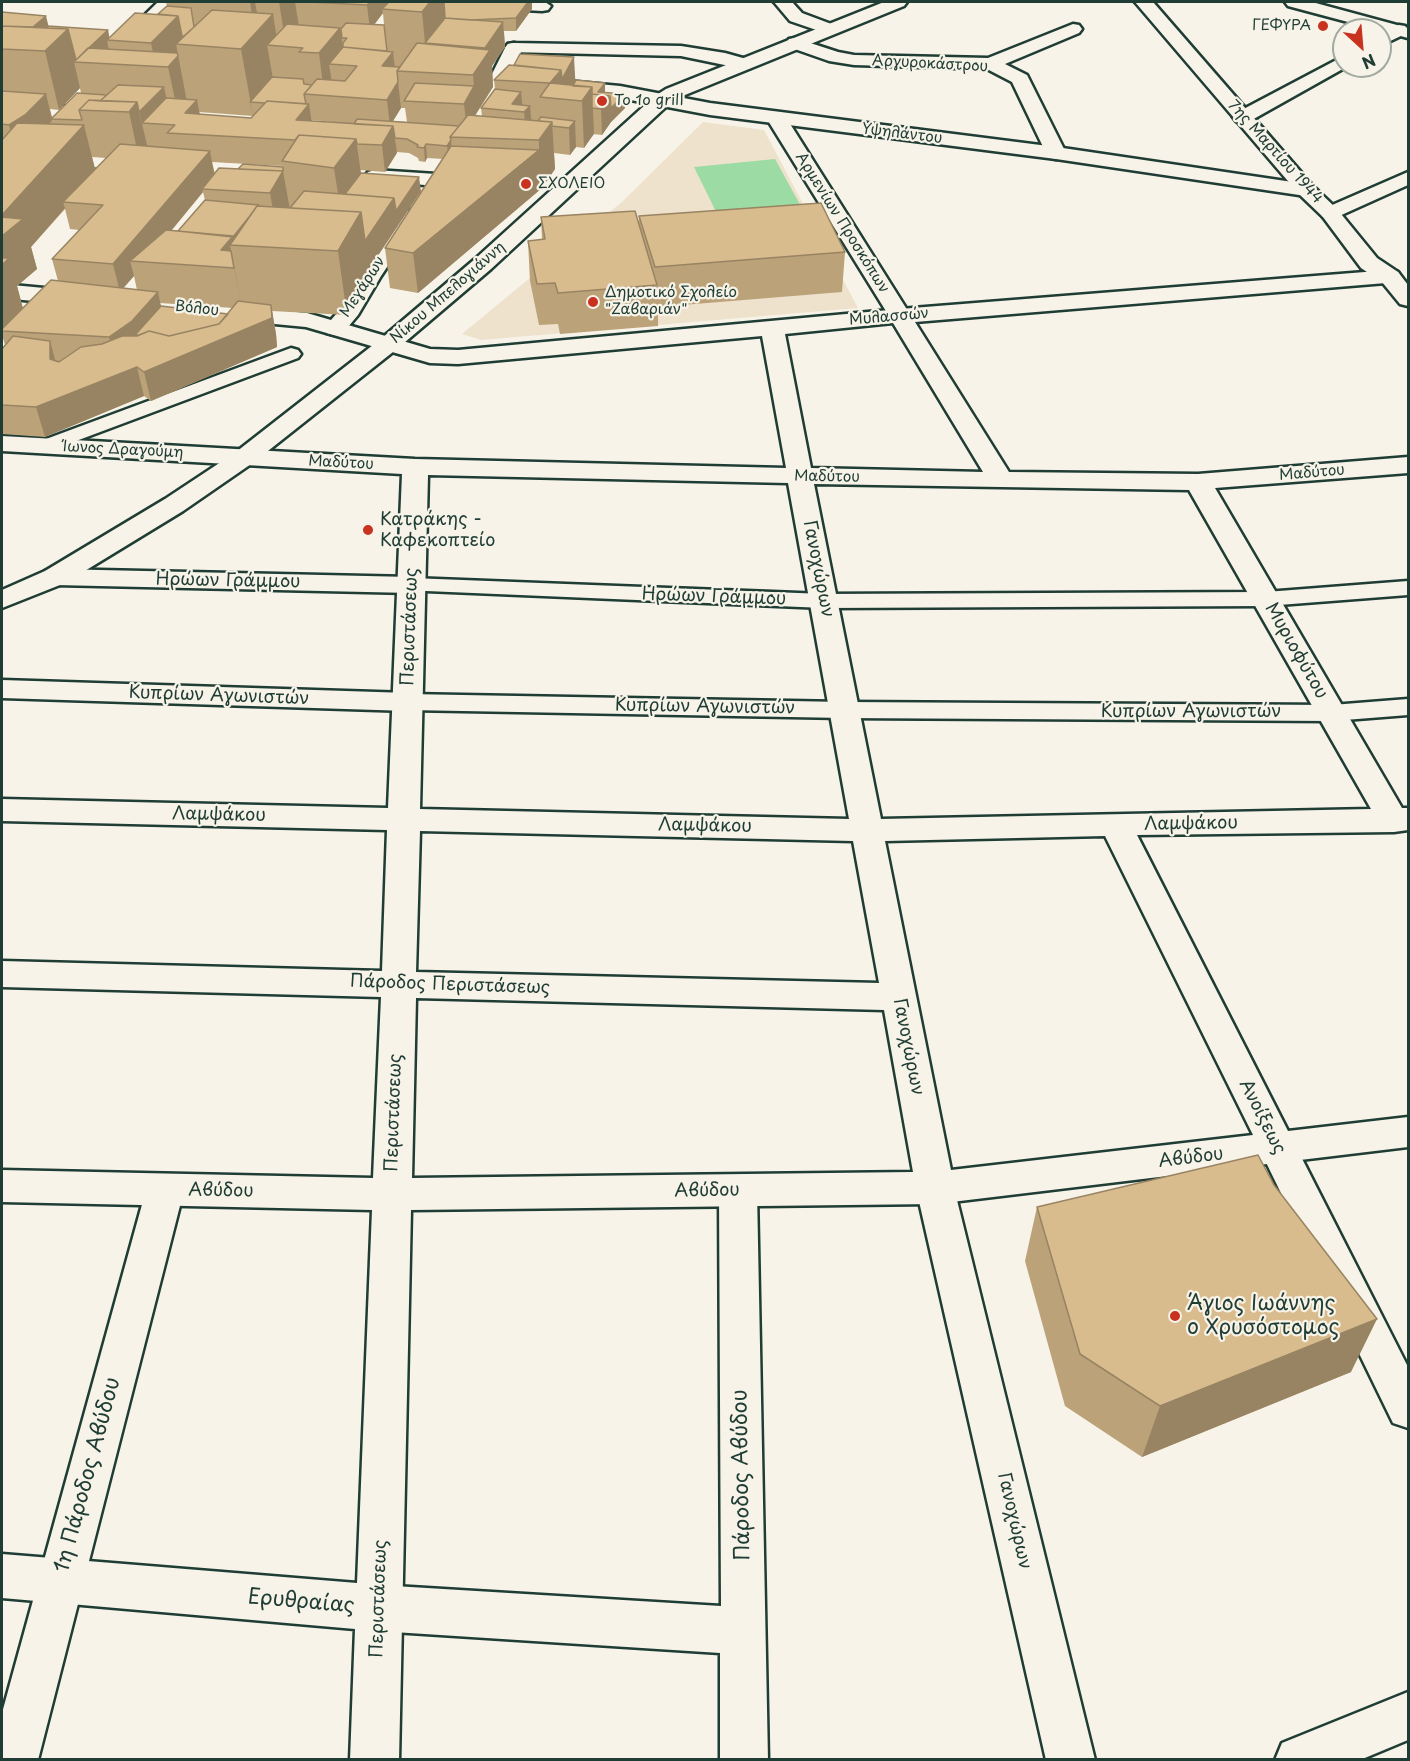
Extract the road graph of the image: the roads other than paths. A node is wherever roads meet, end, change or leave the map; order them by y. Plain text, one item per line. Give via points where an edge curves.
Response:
1 (167, 2) edge
2 (471, 2) edge
3 (783, 2) edge
4 (898, 2) edge
5 (1144, 2) edge
6 (1294, 2) edge
7 (544, 4) edge
8 (828, 29) junction
9 (1074, 29) dead end
10 (1404, 31) edge
11 (523, 34) junction
12 (795, 43) junction
13 (145, 50) edge
14 (744, 64) junction
15 (990, 64) junction
16 (1332, 68) edge
17 (428, 74) edge
18 (498, 80) junction
19 (76, 96) edge
20 (662, 100) junction
21 (2, 109) edge
22 (60, 112) junction
23 (120, 115) edge
24 (1244, 117) junction
25 (777, 119) junction
26 (46, 127) edge
27 (440, 132) edge
28 (32, 141) edge
29 (1056, 153) junction
30 (9, 157) edge
31 (450, 157) junction
32 (225, 168) junction
33 (307, 172) edge
34 (2, 173) edge
35 (354, 175) dead end
36 (1408, 178) edge
37 (1306, 190) junction
38 (1330, 213) junction
39 (1394, 269) junction
40 (2, 291) edge
41 (1408, 298) edge
42 (127, 303) junction
43 (900, 316) junction
44 (334, 328) junction
45 (772, 328) junction
46 (390, 343) junction
47 (291, 354) dead end
48 (2, 443) edge
49 (45, 446) junction
50 (245, 457) junction
51 (1408, 465) edge
52 (415, 466) junction
53 (800, 476) junction
54 (1002, 480) junction
55 (1198, 482) junction
56 (55, 577) junction
57 (411, 585) junction
58 (1408, 588) edge
59 (4, 598) edge
60 (1266, 599) junction
61 (824, 601) junction
62 (2, 689) edge
63 (408, 702) junction
64 (1408, 707) edge
65 (844, 710) junction
66 (1332, 713) junction
67 (2, 810) edge
68 (404, 819) junction
69 (1401, 820) edge
70 (1116, 826) junction
71 (867, 830) junction
72 (2, 974) edge
73 (399, 983) junction
74 (899, 997) junction
75 (1408, 1131) edge
76 (1278, 1148) junction
77 (2, 1186) edge
78 (935, 1188) junction
79 (165, 1190) junction
80 (738, 1191) junction
81 (392, 1194) junction
82 (1408, 1409) edge
83 (2, 1576) edge
84 (59, 1583) junction
85 (378, 1608) junction
86 (744, 1631) junction
87 (1408, 1716) edge
88 (13, 1760) edge
89 (374, 1760) edge
90 (744, 1760) edge
91 (1071, 1760) edge
92 (1299, 1760) edge

1 - 13 street via 116,50
2 - 7 street
3 - 8 street via 796,17
4 - 8 street, Νίκου Μπελογιάννη
5 - 24 street, 7ης Μαρτίου 1944
6 - 10 street
7 - 11 street, Μεγάρων
8 - 12 street, Νίκου Μπελογιάννη
9 - 15 street
11 - 14 street via 681,51
11 - 18 street, Μεγάρων
12 - 14 street, Νίκου Μπελογιάννη
12 - 15 street, Αργυροκάστρου via 854,60
14 - 20 street, Νίκου Μπελογιάννη
15 - 29 street, Αργυροκάστρου via 1020,79
16 - 24 street
17 - 18 street, Υψηλάντου
18 - 20 street, Υψηλάντου
18 - 31 street, Μεγάρων
19 - 22 street
20 - 25 street, Υψηλάντου
20 - 46 street, Νίκου Μπελογιάννη via 483,264
21 - 22 street
22 - 23 street
22 - 26 street
24 - 37 street, 7ης Μαρτίου 1944
25 - 29 street, Υψηλάντου
25 - 43 street, Αρμενίων Προσκόπων
27 - 31 street
28 - 30 street
29 - 37 street, Υψηλάντου
30 - 32 street
30 - 34 street
31 - 35 street
31 - 44 street, Μεγάρων via 347,315
32 - 33 street
32 - 42 street
36 - 38 street
37 - 38 street, 7ης Μαρτίου 1944
38 - 39 street, 7ης Μαρτίου 1944 via 1369,263
39 - 41 street
39 - 43 street, Μυλασσών
40 - 42 street, Βόλου
42 - 44 street, Βόλου via 307,320
43 - 45 street, Μυλασσών
43 - 54 street, Αρμενίων Προσκόπων
44 - 46 street, Βόλου
45 - 46 street, Μυλασσών via 459,357 430,356
45 - 53 street, Γανοχώρων
46 - 50 street, Νίκου Μπελογιάννη
47 - 49 lane
48 - 49 street, Ίωνος Δραγούμη
49 - 50 street, Ίωνος Δραγούμη
50 - 52 street, Μαδύτου
50 - 56 street, Νίκου Μπελογιάννη
51 - 55 street, Μαδύτου
52 - 53 street, Μαδύτου
52 - 57 street, Περιστάσεως
53 - 54 street, Μαδύτου
53 - 61 street, Γανοχώρων
54 - 55 street, Μαδύτου
55 - 60 street, Μυριοφύτου
56 - 57 street, Ηρώων Γράμμου
56 - 59 street, Νίκου Μπελογιάννη
57 - 61 lane, Ηρώων Γράμμου
57 - 63 street, Περιστάσεως
58 - 60 lane, Ηρώων Γράμμου
60 - 61 lane, Ηρώων Γράμμου
60 - 66 street, Μυριοφύτου
61 - 65 street, Γανοχώρων
62 - 63 street, Κυπρίων Αγωνιστών
63 - 65 lane, Κυπρίων Αγωνιστών
63 - 68 street, Περιστάσεως
64 - 66 lane, Κυπρίων Αγωνιστών
65 - 66 lane, Κυπρίων Αγωνιστών
65 - 71 street, Γανοχώρων
66 - 69 street, Μυριοφύτου
67 - 68 street, Λαμψάκου
68 - 71 street, Λαμψάκου
68 - 73 street, Περιστάσεως
69 - 70 street, Λαμψάκου
70 - 71 street, Λαμψάκου
70 - 76 street, Ανοίξεως
71 - 74 street, Γανοχώρων
72 - 73 street, Πάροδος Περιστάσεως
73 - 74 street, Πάροδος Περιστάσεως
73 - 81 street, Περιστάσεως
74 - 78 street, Γανοχώρων
75 - 76 street, Αβύδου
76 - 78 street, Αβύδου
76 - 82 street, Ανοίξεως
77 - 79 street, Αβύδου
78 - 80 street, Αβύδου
78 - 91 street, Γανοχώρων
79 - 81 street, Αβύδου
79 - 84 street, 1η Πάροδος Αβύδου
80 - 81 street, Αβύδου
80 - 86 street, Πάροδος Αβύδου
81 - 85 street, Περιστάσεως
83 - 84 street, Ερυθραίας
84 - 85 street, Ερυθραίας
84 - 88 street, 1η Πάροδος Αβύδου
85 - 86 street, Ερυθραίας
85 - 89 street, Περιστάσεως
86 - 90 street, Πάροδος Αβύδου
87 - 92 street

